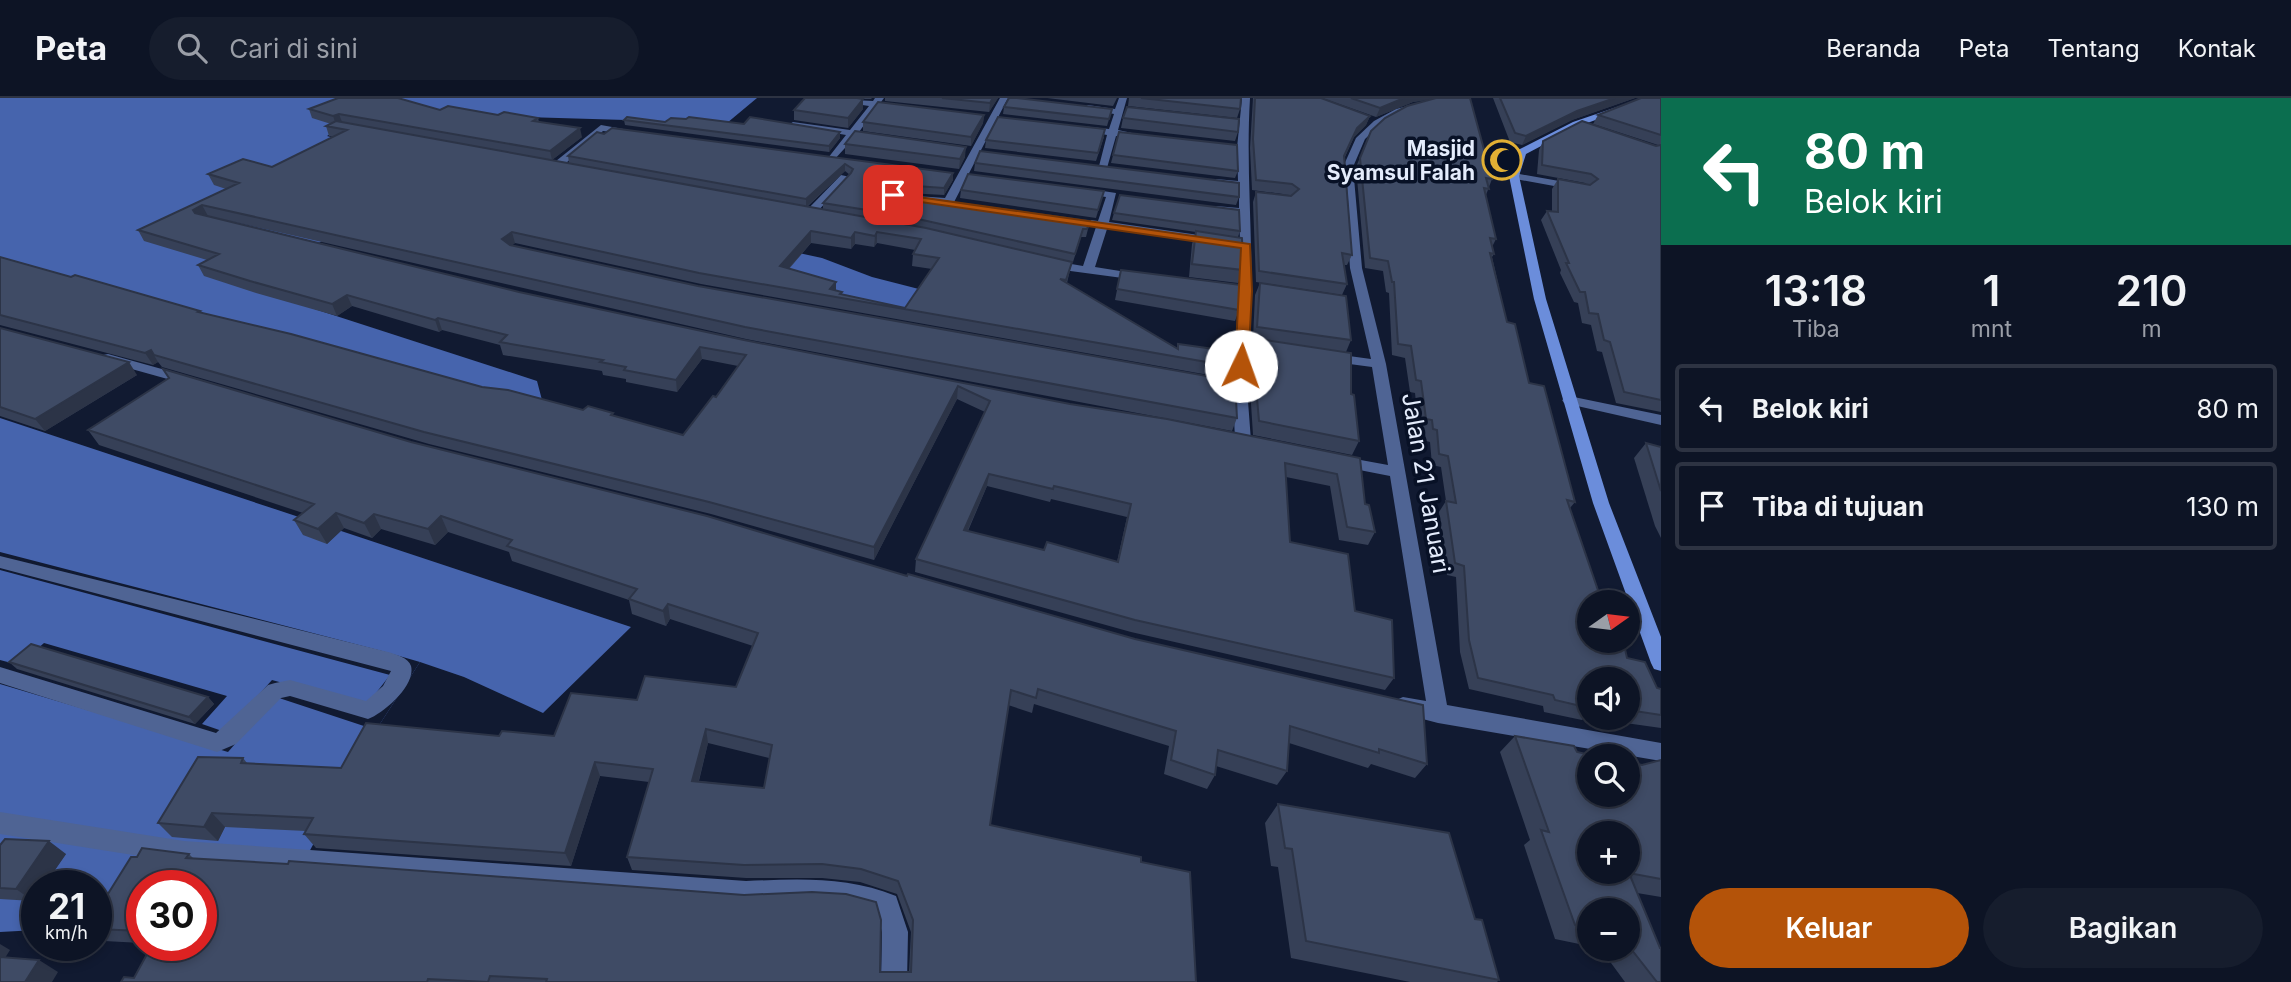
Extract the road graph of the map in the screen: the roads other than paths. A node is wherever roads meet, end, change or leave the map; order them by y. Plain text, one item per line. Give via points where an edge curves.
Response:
1 (819, 98) edge
2 (1004, 98) edge
3 (1122, 98) edge
4 (1449, 98) edge
5 (1652, 98) edge
6 (1017, 100) edge
7 (877, 101) edge
8 (1246, 101) edge
9 (1233, 102) edge
10 (1081, 107) edge
11 (914, 109) edge
12 (1119, 111) junction
13 (1133, 112) edge
14 (790, 115) dead end
15 (980, 116) edge
16 (993, 118) junction
17 (1006, 120) edge
18 (1230, 122) edge
19 (1244, 124) junction
20 (1073, 127) edge
21 (1113, 132) junction
22 (646, 133) edge
23 (853, 133) junction
24 (1152, 137) edge
25 (891, 139) edge
26 (1229, 147) edge
27 (1242, 148) junction
28 (970, 152) junction
29 (987, 154) edge
30 (821, 156) edge
31 (543, 165) edge
32 (1090, 167) edge
33 (1102, 168) junction
34 (1115, 170) edge
35 (947, 175) edge
36 (1514, 176) junction
37 (845, 177) edge
38 (961, 177) junction
39 (977, 178) edge
40 (1205, 180) edge
41 (1066, 189) edge
42 (1584, 189) edge
43 (1248, 192) junction
44 (1112, 195) junction
45 (1125, 197) edge
46 (1205, 207) edge
47 (797, 210) edge
48 (1245, 212) junction
49 (810, 213) junction
50 (823, 215) edge
51 (848, 220) edge
52 (1076, 221) edge
53 (1102, 224) junction
54 (878, 225) junction
55 (894, 229) edge
56 (1247, 246) junction
57 (1037, 261) edge
58 (1088, 270) junction
59 (1158, 280) edge
60 (1200, 285) edge
61 (1251, 289) junction
62 (1242, 344) junction
63 (1294, 352) edge
64 (93, 354) edge
65 (1319, 356) edge
66 (1379, 364) junction
67 (1201, 381) edge
68 (207, 386) edge
69 (1240, 388) junction
70 (1569, 400) junction
71 (1661, 420) edge
72 (1263, 445) edge
73 (1322, 458) edge
74 (1398, 472) junction
75 (0, 562) edge
76 (1661, 663) edge
77 (0, 675) edge
78 (1383, 702) edge
79 (1438, 714) junction
80 (1661, 752) edge
81 (0, 823) edge
82 (894, 982) edge

1 - 7 street
2 - 6 street
2 - 16 street
3 - 12 street
4 - 66 street, Jalan 21 Januari via 1370,121 1348,167 1359,304
5 - 36 main road via 1522,152
7 - 11 street
7 - 23 street
8 - 9 street
8 - 19 street
10 - 12 street
12 - 13 street
12 - 21 street
14 - 23 street via 782,124
15 - 16 street
16 - 17 street
16 - 28 street
18 - 19 street
19 - 27 street
20 - 21 street
21 - 24 street
21 - 33 street
22 - 31 street via 601,128 559,168
23 - 25 street
23 - 30 street via 838,158
26 - 27 street
27 - 43 street
28 - 29 street
28 - 38 street
32 - 33 street
33 - 34 street
35 - 38 street
36 - 42 street
36 - 70 main road via 1540,299
37 - 49 street
38 - 39 street
38 - 54 street via 956,203 893,195 886,220
40 - 43 street
41 - 44 street
43 - 48 street
44 - 45 street
44 - 53 street
46 - 48 street
47 - 49 street
48 - 56 street
49 - 50 street
51 - 54 street
52 - 53 street
53 - 56 street
53 - 58 street
54 - 55 street
56 - 61 street
57 - 58 street
58 - 59 street
60 - 61 street
61 - 62 street
62 - 63 street
62 - 69 street
64 - 68 street
65 - 66 street
66 - 74 street, Jalan 21 Januari
67 - 69 street
69 - 72 street via 1236,439
70 - 71 street
70 - 76 main road via 1601,503
73 - 74 street
74 - 79 street, Jalan 21 Januari
75 - 77 street via 402,667 382,703 368,710 281,689 217,743
78 - 79 street
79 - 80 street
81 - 82 street via 184,852 746,893 865,896 887,905 895,932

